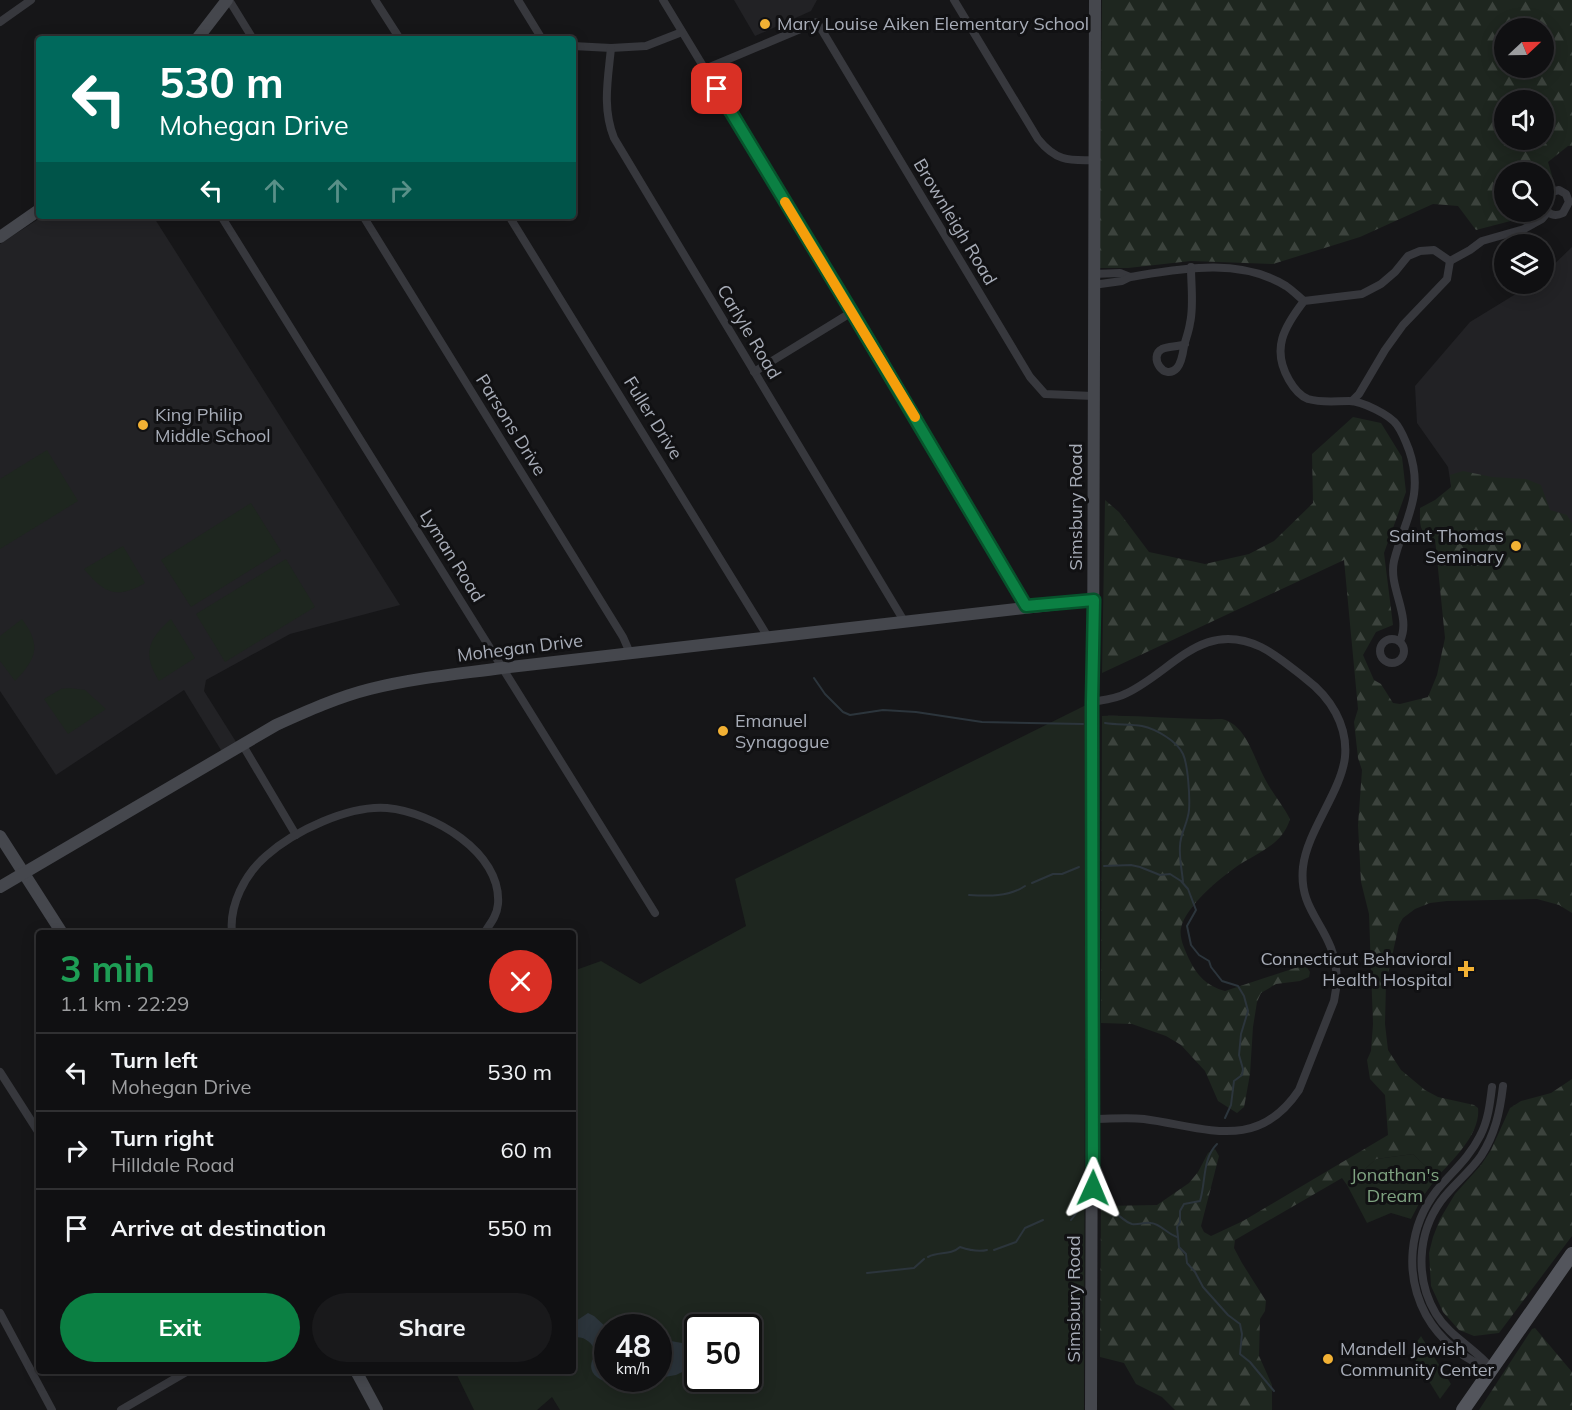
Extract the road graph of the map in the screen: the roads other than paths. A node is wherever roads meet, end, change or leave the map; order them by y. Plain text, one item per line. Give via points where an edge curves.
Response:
1 (31, 0) edge
2 (228, 0) edge
3 (375, 0) edge
4 (518, 0) edge
5 (663, 0) edge
6 (954, 0) edge
7 (1095, 0) edge
8 (0, 22) edge
9 (682, 32) junction
10 (199, 36) edge
11 (251, 36) edge
12 (398, 36) edge
13 (540, 36) edge
14 (576, 46) edge
15 (611, 48) junction
16 (705, 69) junction
17 (1094, 160) junction
18 (1554, 190) edge
19 (36, 212) edge
20 (1554, 214) edge
21 (223, 219) edge
22 (365, 219) edge
23 (511, 219) edge
24 (1537, 222) edge
25 (0, 237) edge
26 (1450, 261) junction
27 (1191, 267) junction
28 (1093, 280) junction
29 (1304, 301) junction
30 (852, 312) junction
31 (1185, 344) dead end
32 (754, 372) junction
33 (1093, 396) junction
34 (1352, 401) junction
35 (1094, 600) junction
36 (1026, 606) junction
37 (904, 621) junction
38 (768, 637) junction
39 (1400, 641) dead end
40 (630, 653) junction
41 (502, 668) junction
42 (1092, 702) junction
43 (242, 744) junction
44 (296, 835) junction
45 (0, 836) edge
46 (24, 873) junction
47 (0, 887) edge
48 (655, 914) dead end
49 (60, 930) edge
50 (232, 930) edge
51 (486, 930) edge
52 (0, 1072) edge
53 (1503, 1086) dead end
54 (1492, 1088) dead end
55 (1093, 1119) junction
56 (36, 1128) edge
57 (1572, 1254) edge
58 (1, 1318) edge
59 (1492, 1369) junction
60 (183, 1374) edge
61 (358, 1374) edge
62 (52, 1410) edge
63 (121, 1410) edge
64 (377, 1410) edge
65 (1091, 1410) edge
66 (1463, 1410) edge

1 - 8 street
2 - 10 street
2 - 11 street
3 - 12 street
4 - 13 street
5 - 9 street
6 - 17 street via 1038,139 1060,158
7 - 17 street, Simsbury Road
9 - 15 street via 646,46
9 - 16 street
14 - 15 street
15 - 32 street, Carlyle Road via 606,104 614,138
16 - 30 street
16 - 33 street, Brownleigh Road via 817,22 1034,382 1050,395
17 - 28 street, Simsbury Road
18 - 20 street via 1563,192 1568,206 1563,213
19 - 25 street
21 - 41 street, Lyman Road
22 - 40 street, Parsons Drive
23 - 38 street, Fuller Drive
24 - 26 street via 1482,241
26 - 29 street via 1434,250 1420,251 1408,256 1381,284 1362,294
26 - 34 street via 1447,279 1403,326
27 - 28 street via 1122,281
27 - 29 street via 1231,268 1264,276 1286,286
27 - 31 street via 1191,321
28 - 33 street, Simsbury Road
29 - 34 street via 1281,339 1284,371 1293,387 1306,398 1330,403
30 - 32 street
30 - 36 street
32 - 37 street, Carlyle Road
33 - 35 street, Simsbury Road
34 - 39 street via 1375,409 1396,424 1410,451 1416,487 1394,561 1393,578 1404,628
35 - 36 street, Mohegan Drive
35 - 42 street, Simsbury Road
36 - 37 street, Mohegan Drive
37 - 38 street, Mohegan Drive
38 - 40 street, Mohegan Drive
40 - 41 street, Mohegan Drive
41 - 43 street, Mohegan Drive via 370,689 322,704
41 - 48 street, Lyman Road
42 - 55 street, Simsbury Road
42 - 55 street via 1127,693 1194,647 1219,640 1242,641 1262,647 1325,694 1337,714 1345,747 1343,767 1303,867 1310,910 1327,938 1338,979 1330,1012 1293,1099 1270,1121 1242,1130 1214,1131 1134,1118
43 - 44 street
43 - 46 street, Mohegan Drive
44 - 50 street via 266,856 249,875 234,906
44 - 51 street via 341,814 362,809 386,808 433,820 461,838 490,869 498,904
45 - 46 street
46 - 47 street, Mohegan Drive
46 - 49 street
52 - 56 street
53 - 59 street via 1499,1115 1487,1146 1435,1210 1421,1253 1426,1291 1436,1313
54 - 59 street via 1483,1131 1432,1198 1416,1227 1412,1253 1415,1288 1432,1324 1472,1362
55 - 65 street, Simsbury Road
57 - 59 main road
58 - 62 street
59 - 66 main road
60 - 63 street
61 - 64 street

